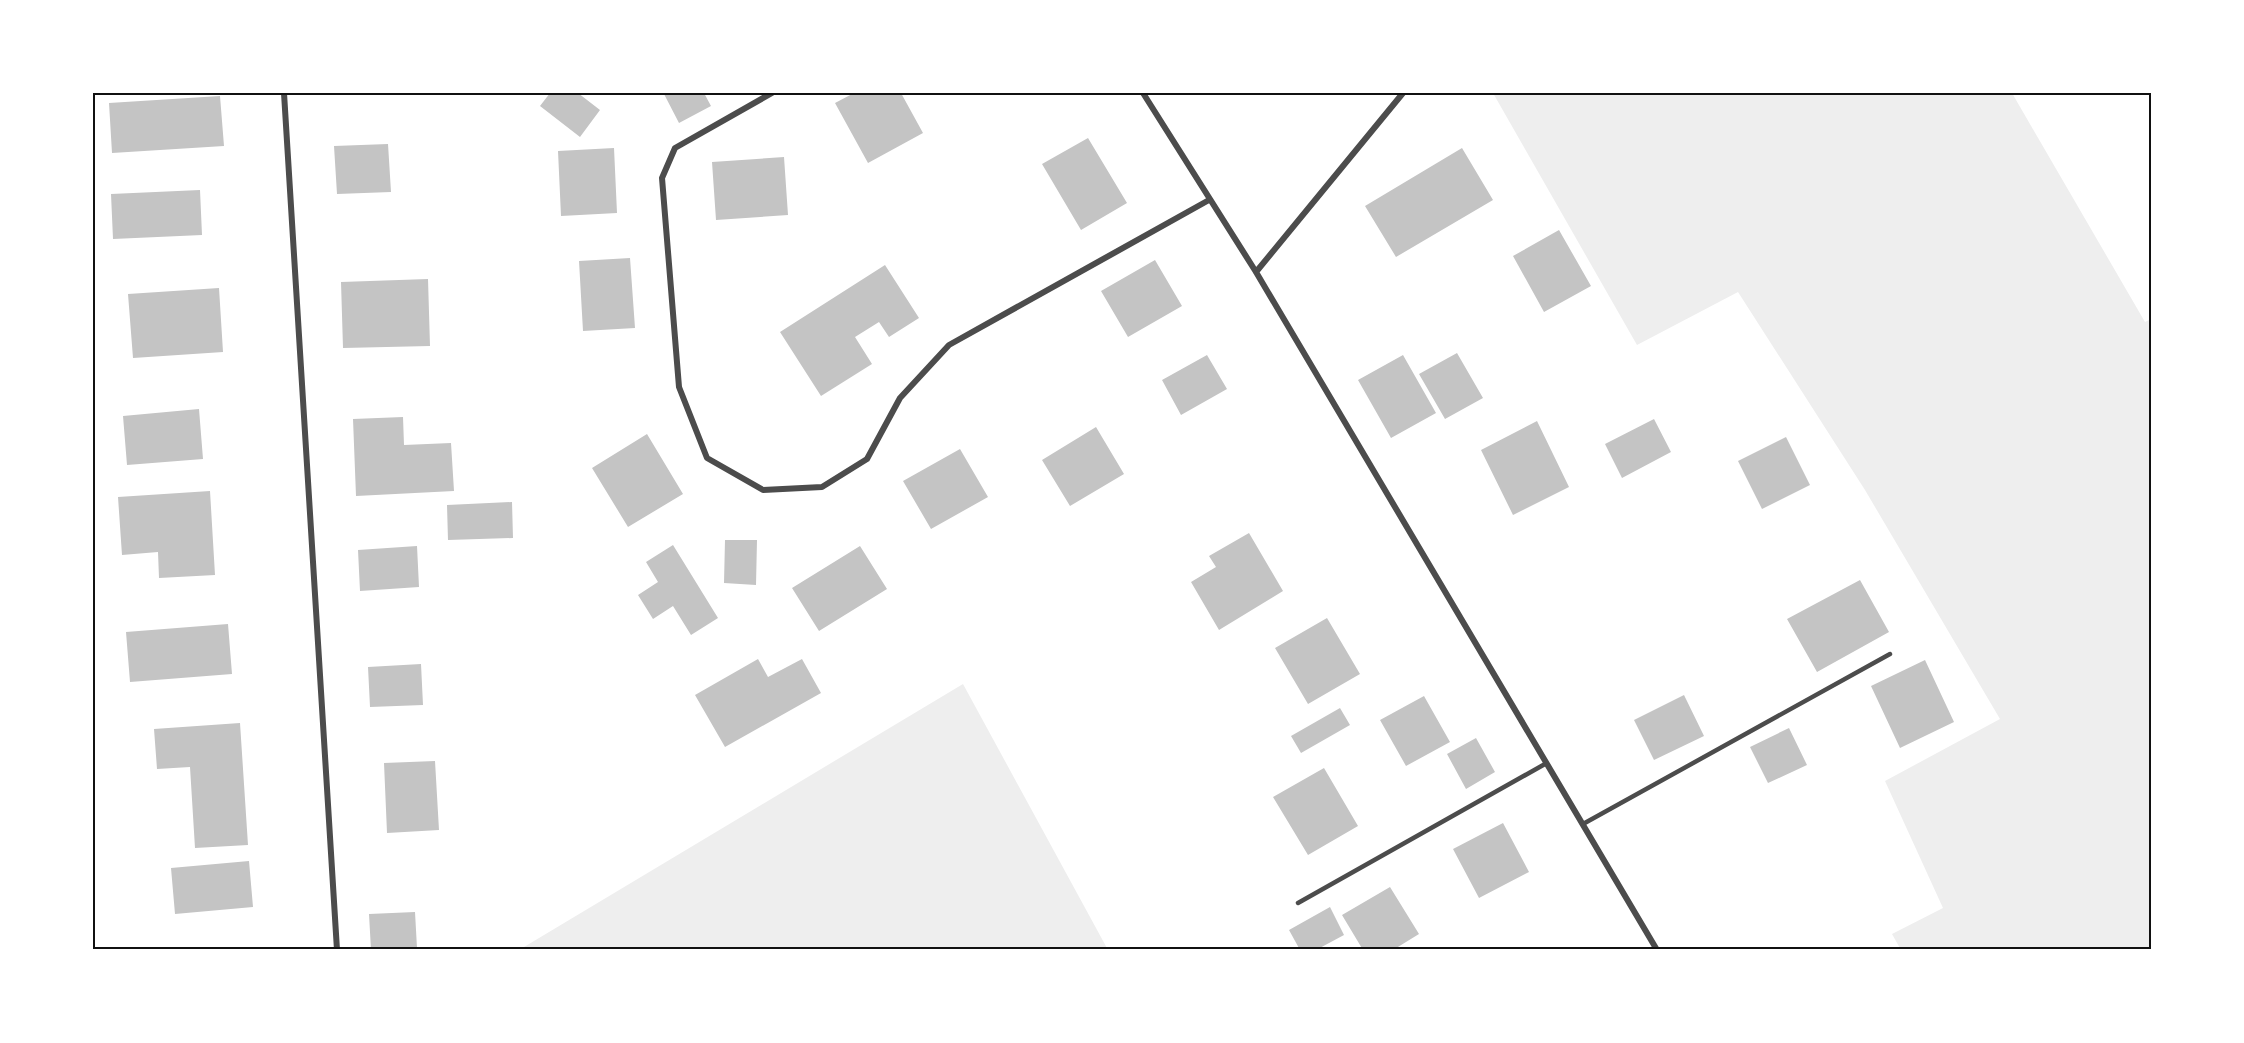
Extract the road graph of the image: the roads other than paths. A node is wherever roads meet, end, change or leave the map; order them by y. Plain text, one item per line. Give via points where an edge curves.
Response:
1 (284, 93) edge
2 (772, 93) edge
3 (1143, 93) edge
4 (1403, 93) edge
5 (1209, 200) junction
6 (1256, 272) junction
7 (1890, 654) dead end
8 (1545, 764) junction
9 (1583, 824) junction
10 (1298, 903) dead end
11 (337, 950) edge
12 (1657, 950) edge

1 - 11 street
2 - 5 street via 675,148 662,178 679,387 707,458 763,490 822,487 867,459 900,398 950,345
3 - 5 street
4 - 6 street
5 - 6 street
6 - 8 street
7 - 9 lane
8 - 9 street
8 - 10 lane
9 - 12 street

